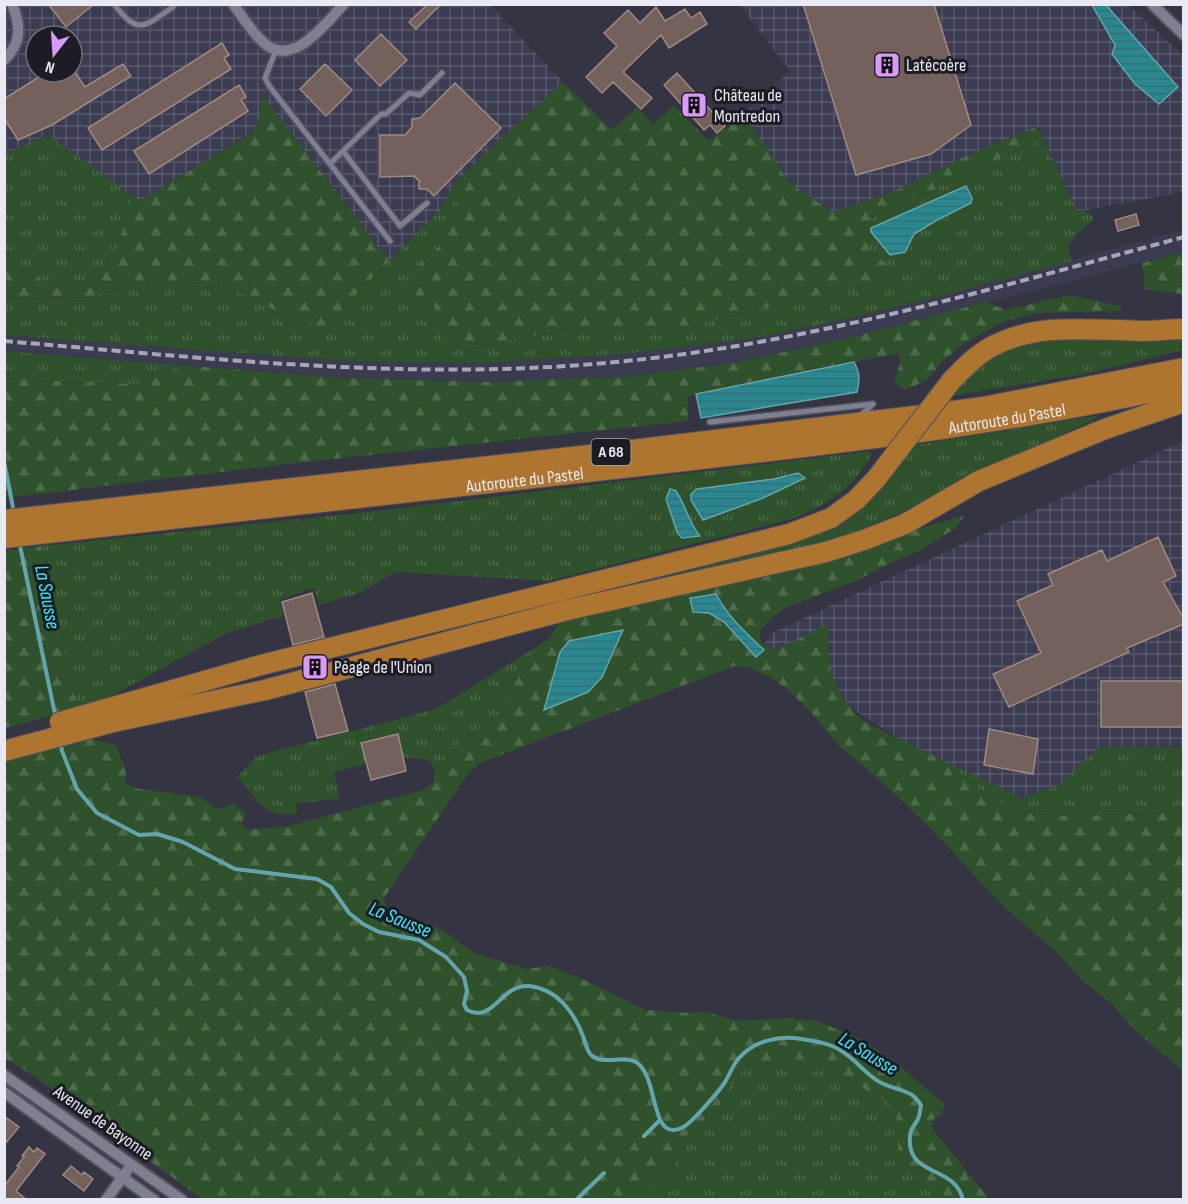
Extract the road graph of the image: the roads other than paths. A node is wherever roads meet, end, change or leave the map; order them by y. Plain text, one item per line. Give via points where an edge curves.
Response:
1 (12, 4) edge
2 (114, 4) edge
3 (175, 4) edge
4 (233, 4) edge
5 (344, 4) edge
6 (1152, 4) edge
7 (1184, 35) edge
8 (276, 50) junction
9 (4, 60) edge
10 (442, 74) dead end
11 (343, 151) junction
12 (330, 164) junction
13 (427, 203) dead end
14 (390, 242) dead end
15 (1184, 329) edge
16 (1184, 368) edge
17 (1184, 385) edge
18 (1184, 402) edge
19 (710, 422) dead end
20 (854, 423) junction
21 (4, 520) edge
22 (37, 525) junction
23 (4, 538) edge
24 (89, 720) junction
25 (17, 739) edge
26 (4, 751) edge
27 (4, 1076) edge
28 (4, 1092) edge
29 (132, 1164) junction
30 (124, 1177) junction
31 (106, 1200) edge
32 (154, 1200) edge
33 (182, 1200) edge

1 - 9 street via 20,36
2 - 3 lane via 136,26 147,25
4 - 8 street via 262,42
5 - 8 street via 298,48
6 - 7 street
8 - 12 lane via 265,78
10 - 11 lane via 420,95 409,93 381,114
11 - 12 lane
11 - 13 lane via 400,226
12 - 14 lane
15 - 24 highway, bridge via 1070,329 1024,334 989,347 952,380 856,500 831,518 789,534 261,665
16 - 20 highway, Autoroute du Pastel / A 68 via 983,407
17 - 22 highway, Autoroute du Pastel / A 68 via 926,433 605,471
18 - 24 highway via 1105,429 979,481 905,524 826,552 567,610 266,690
19 - 20 lane via 873,404
20 - 22 highway, Autoroute du Pastel / A 68
21 - 22 highway, Autoroute du Pastel / A 68
22 - 23 highway, Autoroute du Pastel / A 68
24 - 25 highway
25 - 26 highway
27 - 29 street, Avenue de Bayonne
28 - 30 street, Avenue de Bayonne
29 - 30 street
29 - 33 street, Avenue de Bayonne
30 - 31 street
30 - 32 street, Avenue de Bayonne

